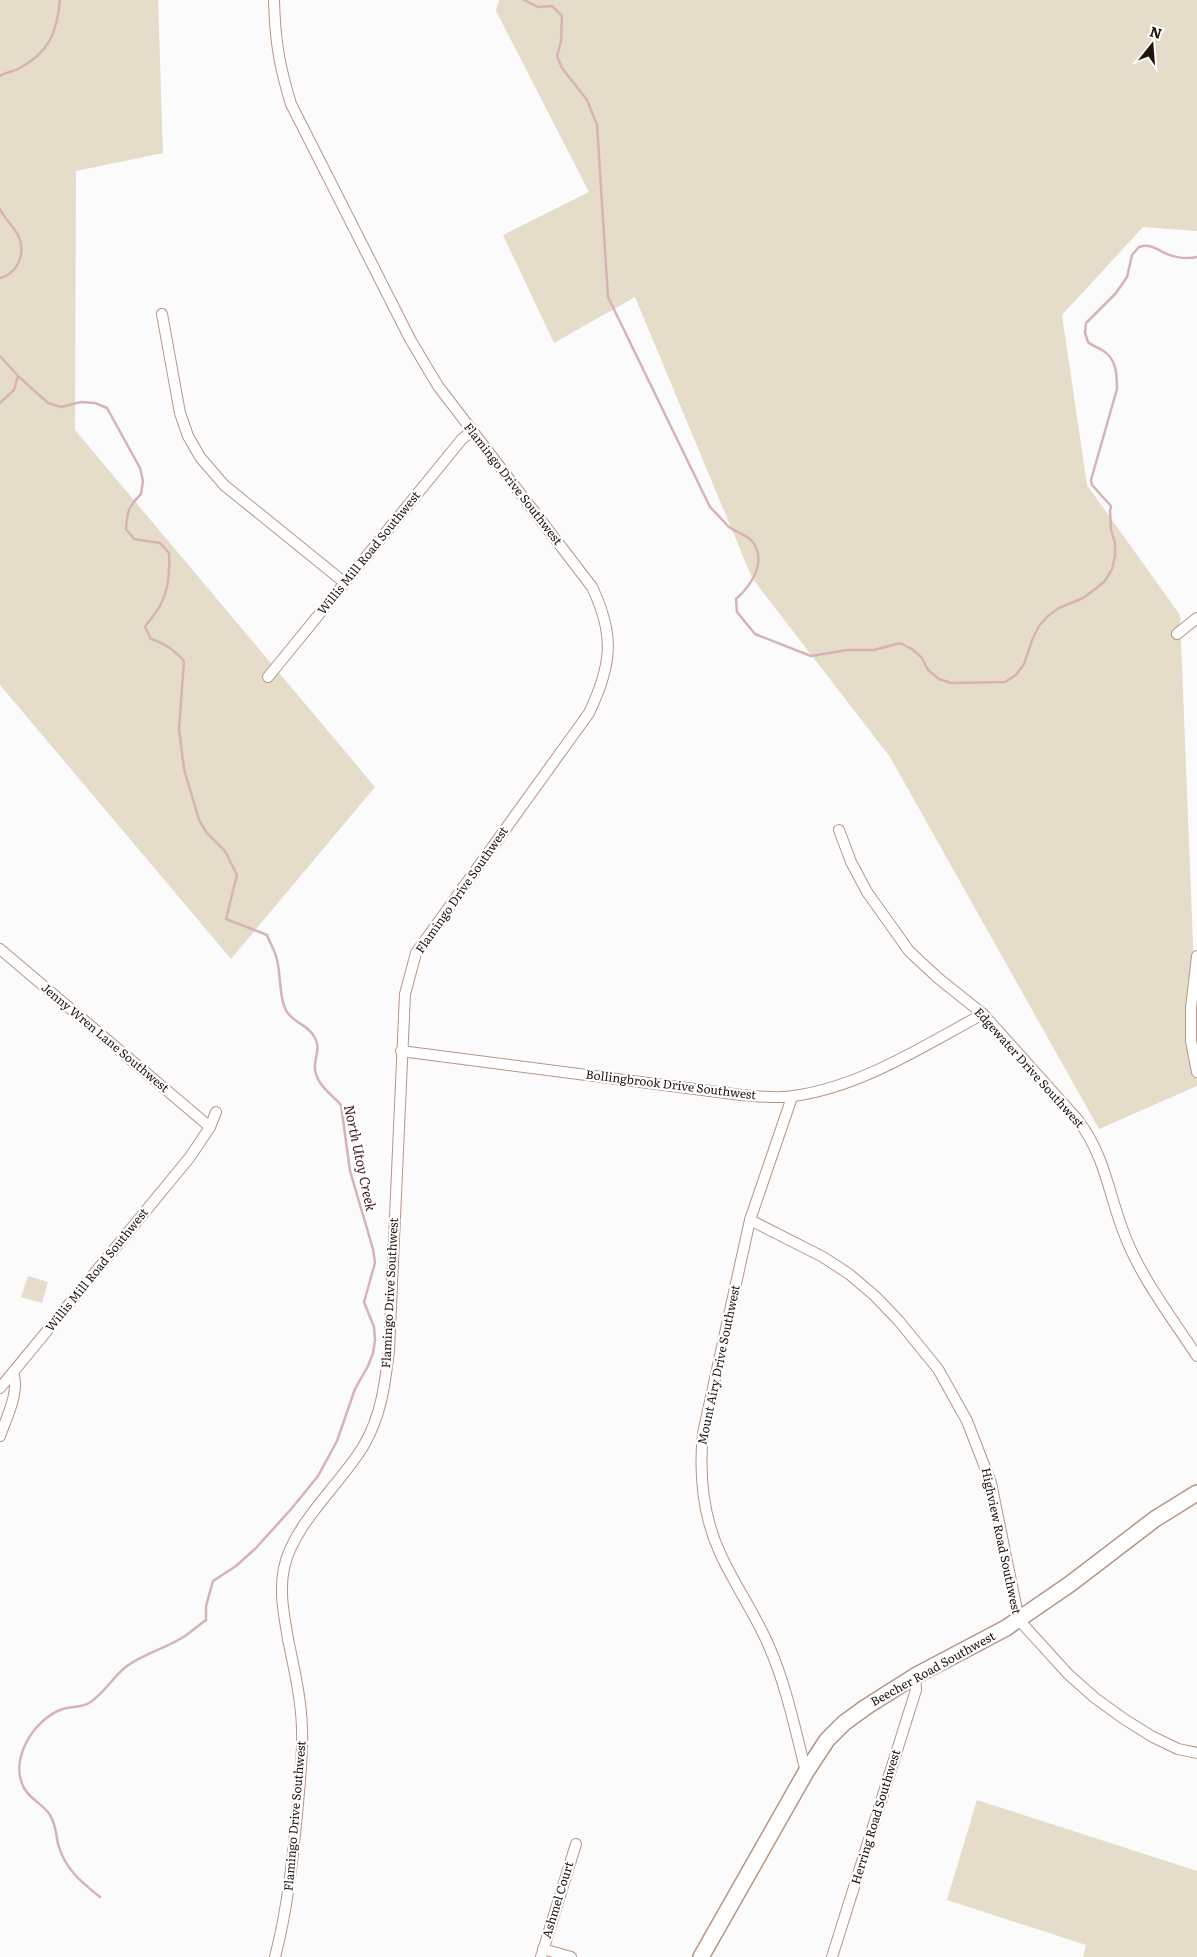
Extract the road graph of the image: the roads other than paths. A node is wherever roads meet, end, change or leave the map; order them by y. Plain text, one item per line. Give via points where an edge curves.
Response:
1 (274, 0) edge
2 (162, 314) dead end
3 (472, 431) junction
4 (344, 583) junction
5 (1197, 618) edge
6 (1177, 634) dead end
7 (268, 677) dead end
8 (839, 830) dead end
9 (0, 949) edge
10 (1197, 956) edge
11 (983, 1014) junction
12 (401, 1052) junction
13 (1197, 1072) edge
14 (792, 1097) junction
15 (216, 1112) dead end
16 (210, 1127) junction
17 (750, 1220) junction
18 (1197, 1356) edge
19 (13, 1372) junction
20 (0, 1388) edge
21 (0, 1436) edge
22 (1197, 1492) edge
23 (1019, 1620) junction
24 (916, 1676) junction
25 (1197, 1753) edge
26 (806, 1772) junction
27 (576, 1844) dead end
28 (542, 1953) edge
29 (275, 1957) edge
30 (571, 1957) edge
31 (702, 1957) edge
32 (832, 1957) edge

1 - 3 street, Flamingo Drive Southwest via 275,41 291,104 410,339 438,386
2 - 4 street via 180,413 200,457 224,485
3 - 4 street, Willis Mill Road Southwest
3 - 12 street, Flamingo Drive Southwest via 592,587 606,622 608,661 602,687 589,713 416,953 405,994
4 - 7 street, Willis Mill Road Southwest
5 - 6 street
8 - 11 street, Edgewater Drive Southwest via 867,892 909,950
9 - 16 street, Jenny Wren Lane Southwest
10 - 13 street via 1191,1024
11 - 14 street, Bollingbrook Drive Southwest via 864,1077 827,1090
11 - 18 street, Edgewater Drive Southwest via 1087,1132 1098,1152 1134,1256
12 - 14 street, Bollingbrook Drive Southwest via 741,1096
12 - 29 street, Flamingo Drive Southwest via 389,1351 384,1389 377,1417 364,1444 298,1532 282,1576 282,1603 299,1694 302,1737 293,1864
14 - 17 street, Mount Airy Drive Southwest
15 - 16 street, Willis Mill Road Southwest
16 - 19 street, Willis Mill Road Southwest via 190,1157
17 - 23 street, Highview Road Southwest via 849,1274 898,1320 938,1369 967,1421 991,1483
17 - 26 street, Mount Airy Drive Southwest via 703,1433 702,1481 711,1530 781,1677
19 - 20 street, Willis Mill Road Southwest
19 - 21 street via 15,1390
22 - 23 street, Beecher Road Southwest via 1155,1519
23 - 24 street, Beecher Road Southwest
23 - 25 street, Highview Road Southwest via 1068,1674 1095,1698 1153,1737 1178,1749
24 - 26 street, Beecher Road Southwest via 844,1723
24 - 32 street, Herring Road Southwest via 916,1690
26 - 31 street, Beecher Road Southwest
27 - 28 street, Ashmel Court
28 - 30 street

